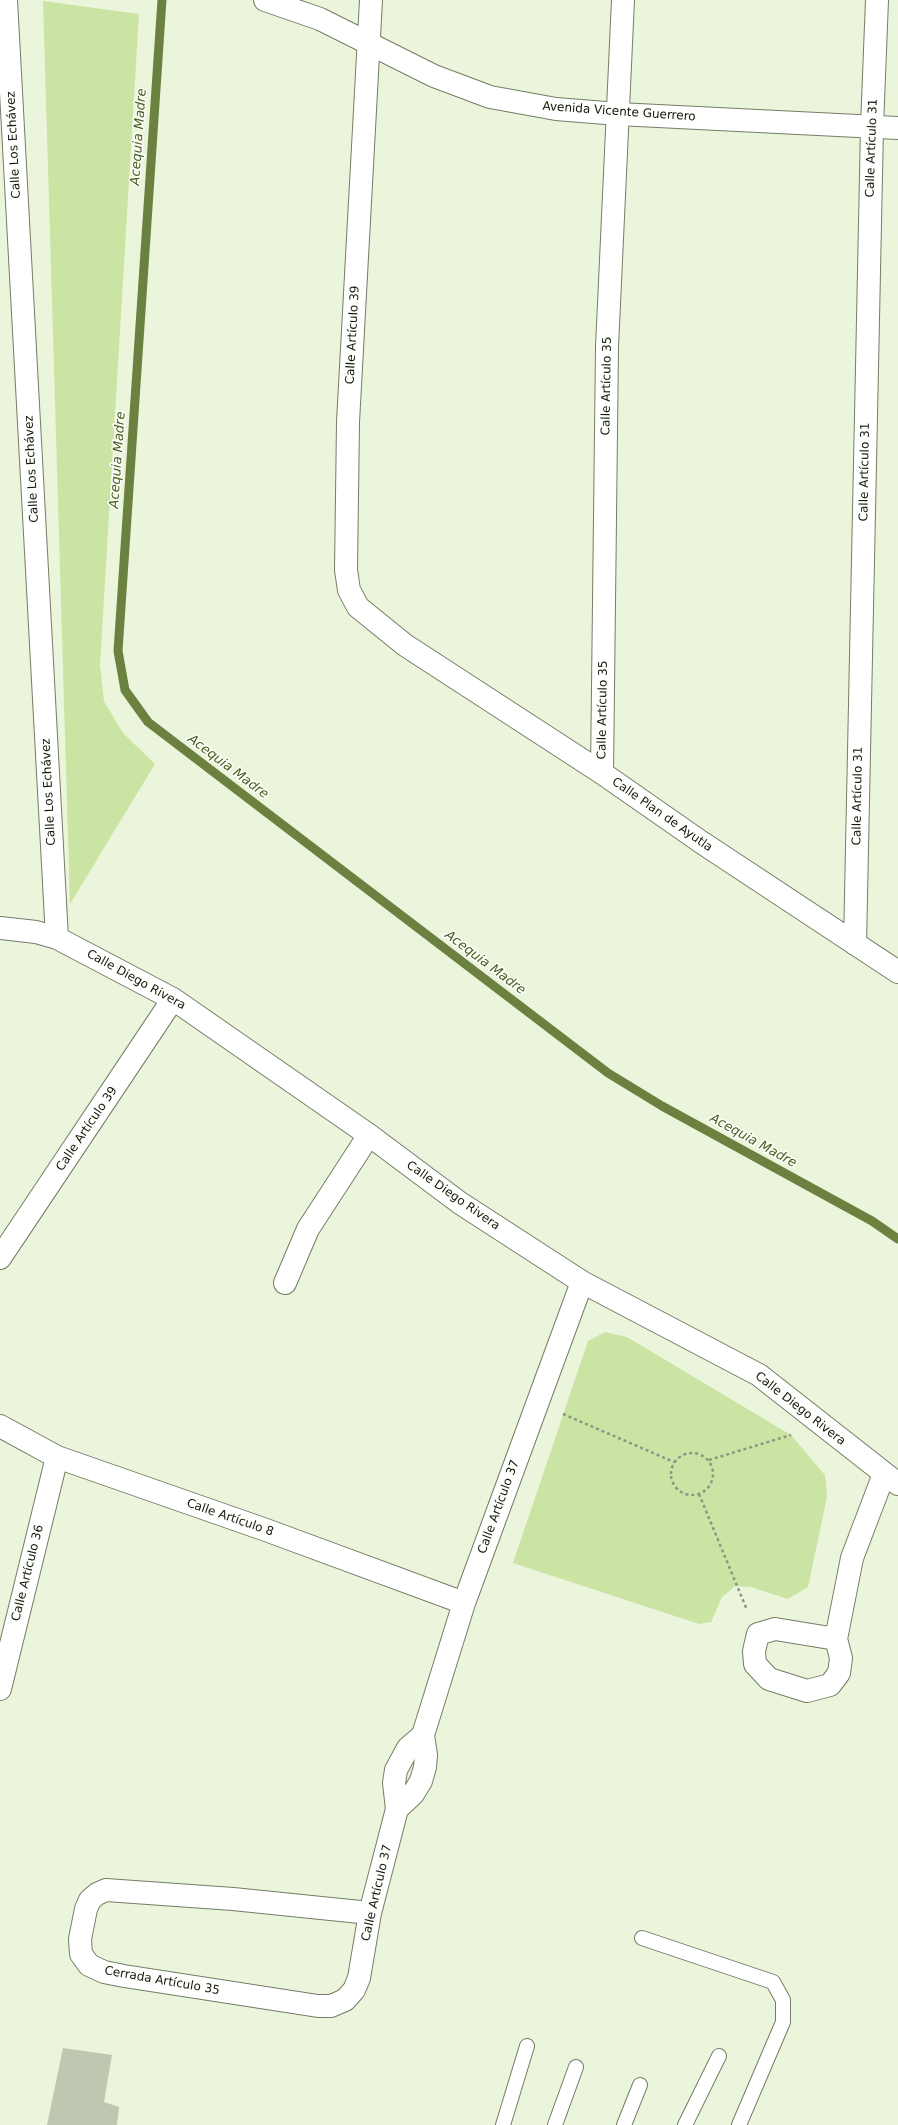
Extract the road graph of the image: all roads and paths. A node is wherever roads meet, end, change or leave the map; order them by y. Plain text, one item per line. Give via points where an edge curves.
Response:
1 (6, 0) edge
2 (265, 0) edge
3 (371, 0) edge
4 (623, 0) edge
5 (877, 0) edge
6 (369, 45) junction
7 (618, 114) junction
8 (872, 127) junction
9 (898, 128) edge
10 (405, 645) joint
11 (602, 773) junction
12 (0, 928) edge
13 (58, 938) junction
14 (855, 944) junction
15 (898, 972) edge
16 (173, 999) junction
17 (369, 1135) junction
18 (0, 1258) edge
19 (582, 1282) junction
20 (286, 1283) dead end
21 (536, 1404) junction
22 (807, 1415) junction
23 (0, 1426) edge
24 (57, 1458) junction
25 (709, 1460) junction
26 (674, 1462) junction
27 (891, 1479) edge
28 (699, 1494) junction
29 (464, 1603) junction
30 (758, 1634) junction
31 (836, 1638) junction
32 (0, 1689) edge
33 (370, 1913) junction
34 (642, 1938) dead end
35 (360, 1978) joint
36 (527, 2046) dead end
37 (719, 2056) dead end
38 (576, 2067) dead end
39 (640, 2085) dead end
40 (503, 2125) edge
41 (555, 2125) edge
42 (624, 2125) edge
43 (685, 2125) edge
44 (738, 2125) edge

1 - 13 street, Calle Los Echávez
2 - 6 street, Avenida Vicente Guerrero via 320,19
3 - 6 street, Calle Artículo 39
4 - 7 street, Calle Artículo 35
5 - 8 street, Calle Artículo 31
6 - 7 street, Avenida Vicente Guerrero via 434,76 490,97 556,110
6 - 10 street, Calle Artículo 39 via 348,422 346,570 349,590 358,607
7 - 8 street, Avenida Vicente Guerrero
7 - 11 street, Calle Artículo 35 via 607,347
8 - 9 street, Avenida Vicente Guerrero
8 - 14 street, Calle Artículo 31
10 - 11 street, Calle Plan de Ayutla
11 - 14 street, Calle Plan de Ayutla
12 - 13 street, Calle Diego Rivera via 36,932
13 - 16 street, Calle Diego Rivera
14 - 15 street, Calle Plan de Ayutla
16 - 17 street, Calle Diego Rivera
16 - 18 street, Calle Artículo 39
17 - 19 street, Calle Diego Rivera via 460,1203
17 - 20 street via 308,1229
19 - 21 street, Calle Artículo 37
19 - 22 street, Calle Diego Rivera via 759,1375
21 - 26 path
21 - 29 street, Calle Artículo 37
22 - 25 path via 791,1435
22 - 27 street, Calle Diego Rivera
23 - 24 street, Calle Artículo 8
24 - 29 street, Calle Artículo 8 via 266,1530
24 - 32 street, Calle Artículo 36
25 - 26 path via 704,1455 689,1453 682,1454
25 - 28 path via 714,1470 714,1478 706,1490
26 - 28 path via 673,1483 684,1493
27 - 31 street via 852,1558
28 - 30 path via 735,1586
29 - 33 street, Calle Artículo 37 via 423,1735 426,1755 421,1781 413,1794 398,1809
30 - 31 street via 775,1628
30 - 31 street via 754,1651 755,1664 769,1679 807,1691 830,1685 839,1673 841,1658
33 - 35 street, Calle Artículo 37
33 - 35 street, Cerrada Artículo 35 via 233,1899 106,1890 90,1900 82,1920 81,1954 89,1965 104,1972 318,2006 331,2006 345,2000
34 - 44 lane via 773,1982 783,2000 783,2022
36 - 40 lane
37 - 43 lane
38 - 41 lane
39 - 42 lane

